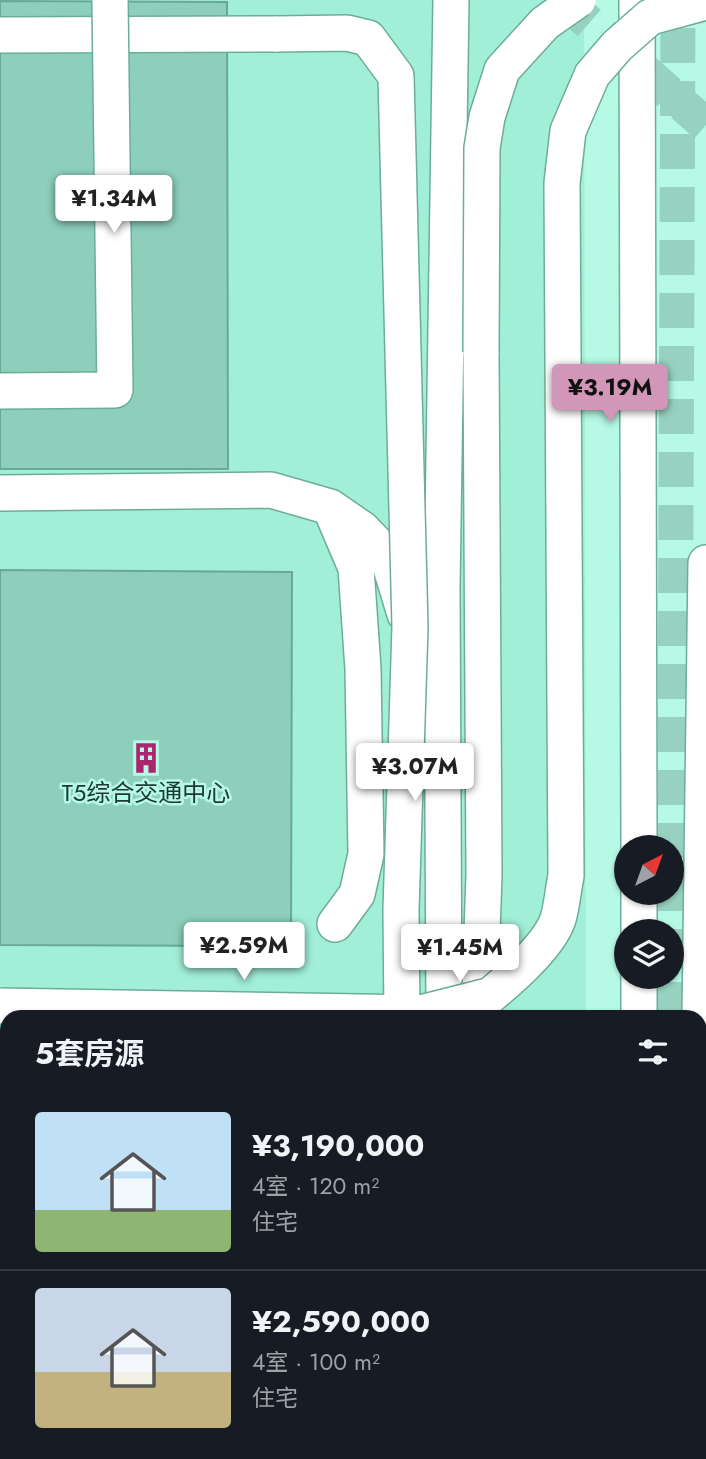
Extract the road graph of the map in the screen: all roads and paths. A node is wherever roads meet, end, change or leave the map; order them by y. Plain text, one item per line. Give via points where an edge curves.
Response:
1 (110, 0) edge
2 (442, 0) edge
3 (451, 0) edge
4 (578, 0) edge
5 (637, 0) edge
6 (706, 2) edge
7 (0, 35) edge
8 (449, 52) junction
9 (0, 391) edge
10 (0, 493) edge
11 (330, 507) junction
12 (706, 563) edge
13 (442, 589) junction
14 (410, 628) junction
15 (639, 835) edge
16 (484, 875) junction
17 (335, 924) dead end
18 (639, 989) edge
19 (0, 1006) edge
20 (485, 1006) edge
21 (241, 1010) edge
22 (402, 1010) edge
23 (444, 1010) edge
24 (448, 1010) edge
25 (639, 1010) edge
26 (700, 1010) edge

1 - 9 street, bridge via 115,390
2 - 8 street
3 - 8 street
4 - 16 street, bridge via 545,23 502,70 482,148
5 - 15 street
6 - 20 street, bridge via 650,17 617,46 592,75 568,131 562,183 566,876 558,921 538,950
7 - 14 street, bridge via 347,33 368,38 396,76
8 - 13 street
10 - 11 street via 271,490
11 - 14 street via 362,529 387,555
11 - 17 street via 356,568 366,854 357,894
12 - 26 street
13 - 16 street
13 - 23 street
14 - 22 street, bridge
16 - 20 street
18 - 25 street
19 - 21 street, bridge
20 - 24 street, bridge

